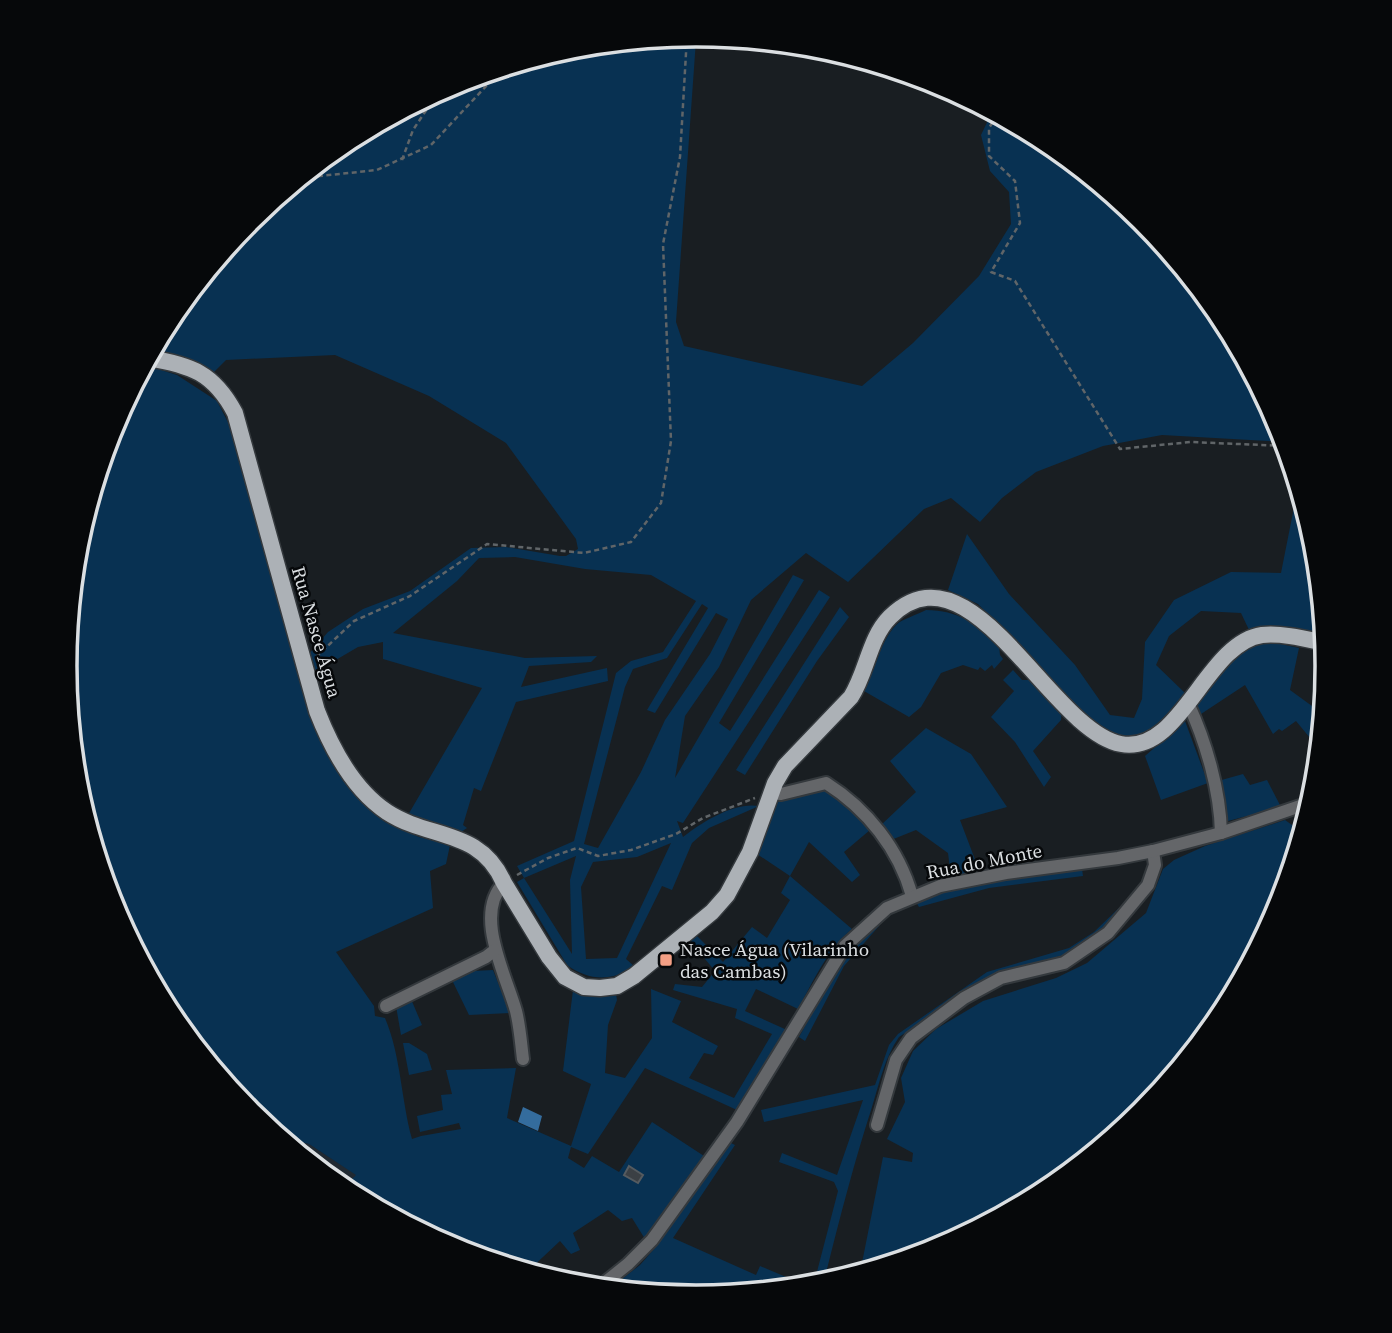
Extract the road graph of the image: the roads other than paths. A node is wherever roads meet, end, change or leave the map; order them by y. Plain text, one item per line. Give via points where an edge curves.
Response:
1 (159, 360) edge
2 (1314, 641) edge
3 (1188, 703) junction
4 (771, 793) junction
5 (1299, 807) edge
6 (1221, 833) junction
7 (1153, 850) junction
8 (504, 883) junction
9 (912, 896) junction
10 (495, 950) junction
11 (386, 1006) dead end
12 (523, 1059) dead end
13 (877, 1125) dead end
14 (610, 1279) edge

1 - 8 main road, Rua Nasce Água via 206,374 235,413 317,710 347,768 377,805 475,847 498,869
2 - 3 main road, Rua Nasce Água via 1276,635 1246,641 1232,650
3 - 4 main road, Rua Nasce Água via 1149,740 1129,745 1111,741 1088,727 966,607 942,598 923,599 905,605 888,619 851,696 785,766
3 - 6 street via 1209,763 1221,812
4 - 8 main road, Rua Nasce Água via 750,852 727,895 648,966 617,986 584,987 558,970
4 - 9 street via 826,783 845,795 892,847
5 - 6 street, Rua do Monte
6 - 7 street, Rua do Monte
7 - 9 street, Rua do Monte via 1006,873
7 - 13 street via 1155,865 1148,885 1108,933 1064,963 1001,978 964,998 911,1038 896,1060
8 - 10 street via 495,891 490,909
9 - 14 street, Rua do Monte via 887,908 845,946 737,1122 652,1240
10 - 11 street
10 - 12 street via 516,1013

